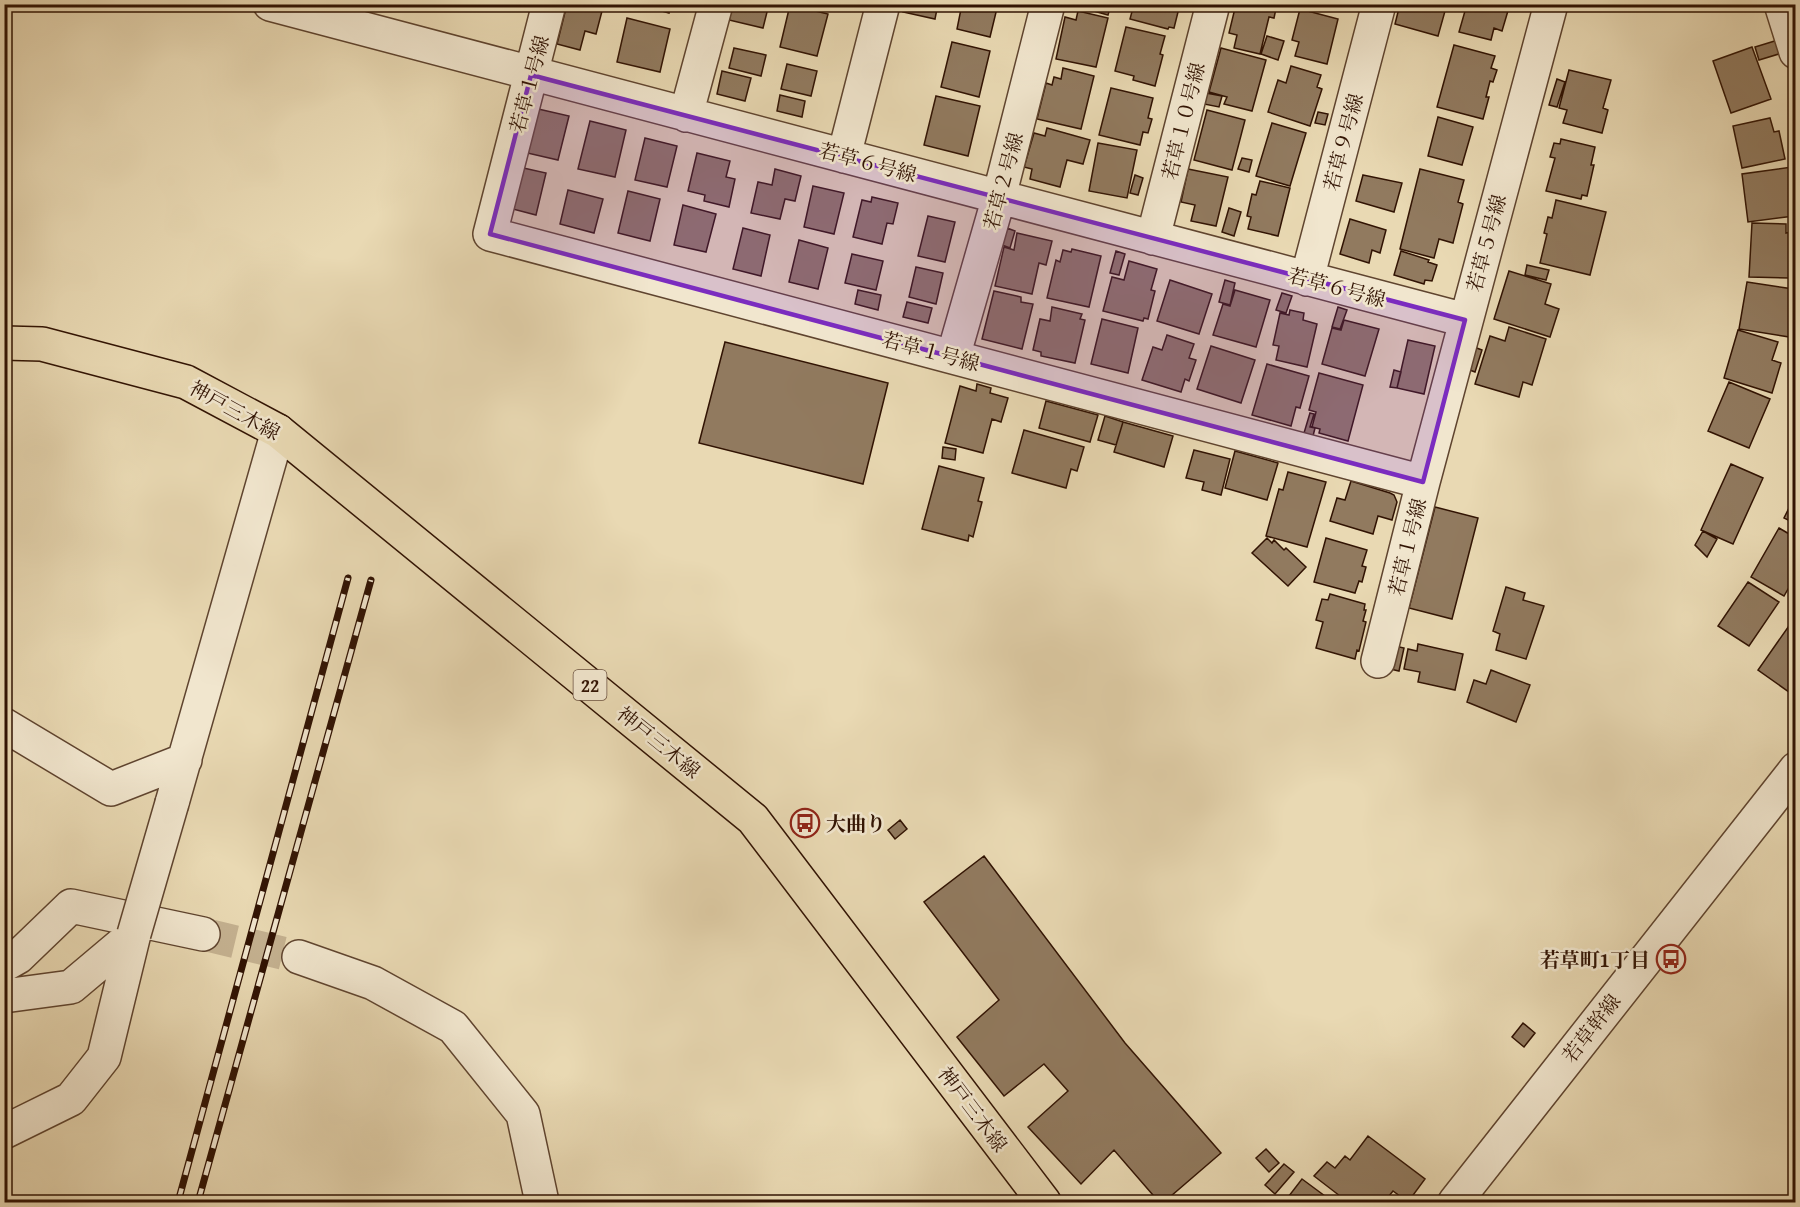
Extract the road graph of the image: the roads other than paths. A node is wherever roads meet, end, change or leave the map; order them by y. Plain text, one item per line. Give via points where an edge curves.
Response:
1 (270, 4) edge
2 (549, 4) edge
3 (716, 4) edge
4 (883, 4) edge
5 (1048, 4) edge
6 (1213, 4) edge
7 (1379, 4) edge
8 (1551, 4) edge
9 (1782, 4) edge
10 (1796, 52) edge
11 (531, 75) junction
12 (686, 115) junction
13 (844, 156) junction
14 (999, 197) junction
15 (1153, 238) junction
16 (1307, 279) junction
17 (1465, 320) junction
18 (4, 343) edge
19 (954, 357) junction
20 (278, 431) junction
21 (1423, 482) junction
22 (1378, 661) dead end
23 (4, 725) edge
24 (185, 760) junction
25 (1796, 769) edge
26 (134, 933) junction
27 (203, 934) tunnel mouth
28 (299, 957) tunnel mouth
29 (4, 964) edge
30 (4, 996) edge
31 (4, 1132) edge
32 (542, 1203) edge
33 (1044, 1203) edge
34 (1455, 1203) edge

1 - 11 street, 若草６号線
2 - 11 street, 若草１号線
3 - 12 street
4 - 13 street
5 - 14 street, 若草２号線
6 - 15 street, 若草１０号線
7 - 16 street, 若草９号線
8 - 17 street, 若草５号線
9 - 10 street
11 - 12 street, 若草６号線
11 - 19 street, 若草１号線 via 490,234
12 - 13 street, 若草６号線
13 - 14 street, 若草６号線
14 - 15 street, 若草６号線
14 - 19 street, 若草２号線
15 - 16 street, 若草６号線
16 - 17 street, 若草６号線
17 - 21 street, 若草５号線
18 - 20 main road, 神戸三木線 / 22 via 42,344 186,382
19 - 21 street, 若草１号線
20 - 24 street
20 - 33 main road, 神戸三木線 / 22 via 753,819
21 - 22 street, 若草１号線
23 - 24 street via 111,789
24 - 26 street, bridge
25 - 34 street, 若草幹線
26 - 30 street via 71,987
26 - 31 street via 104,1057 71,1099
27 - 29 street via 71,906 18,957
28 - 32 street via 373,983 453,1027 523,1114

